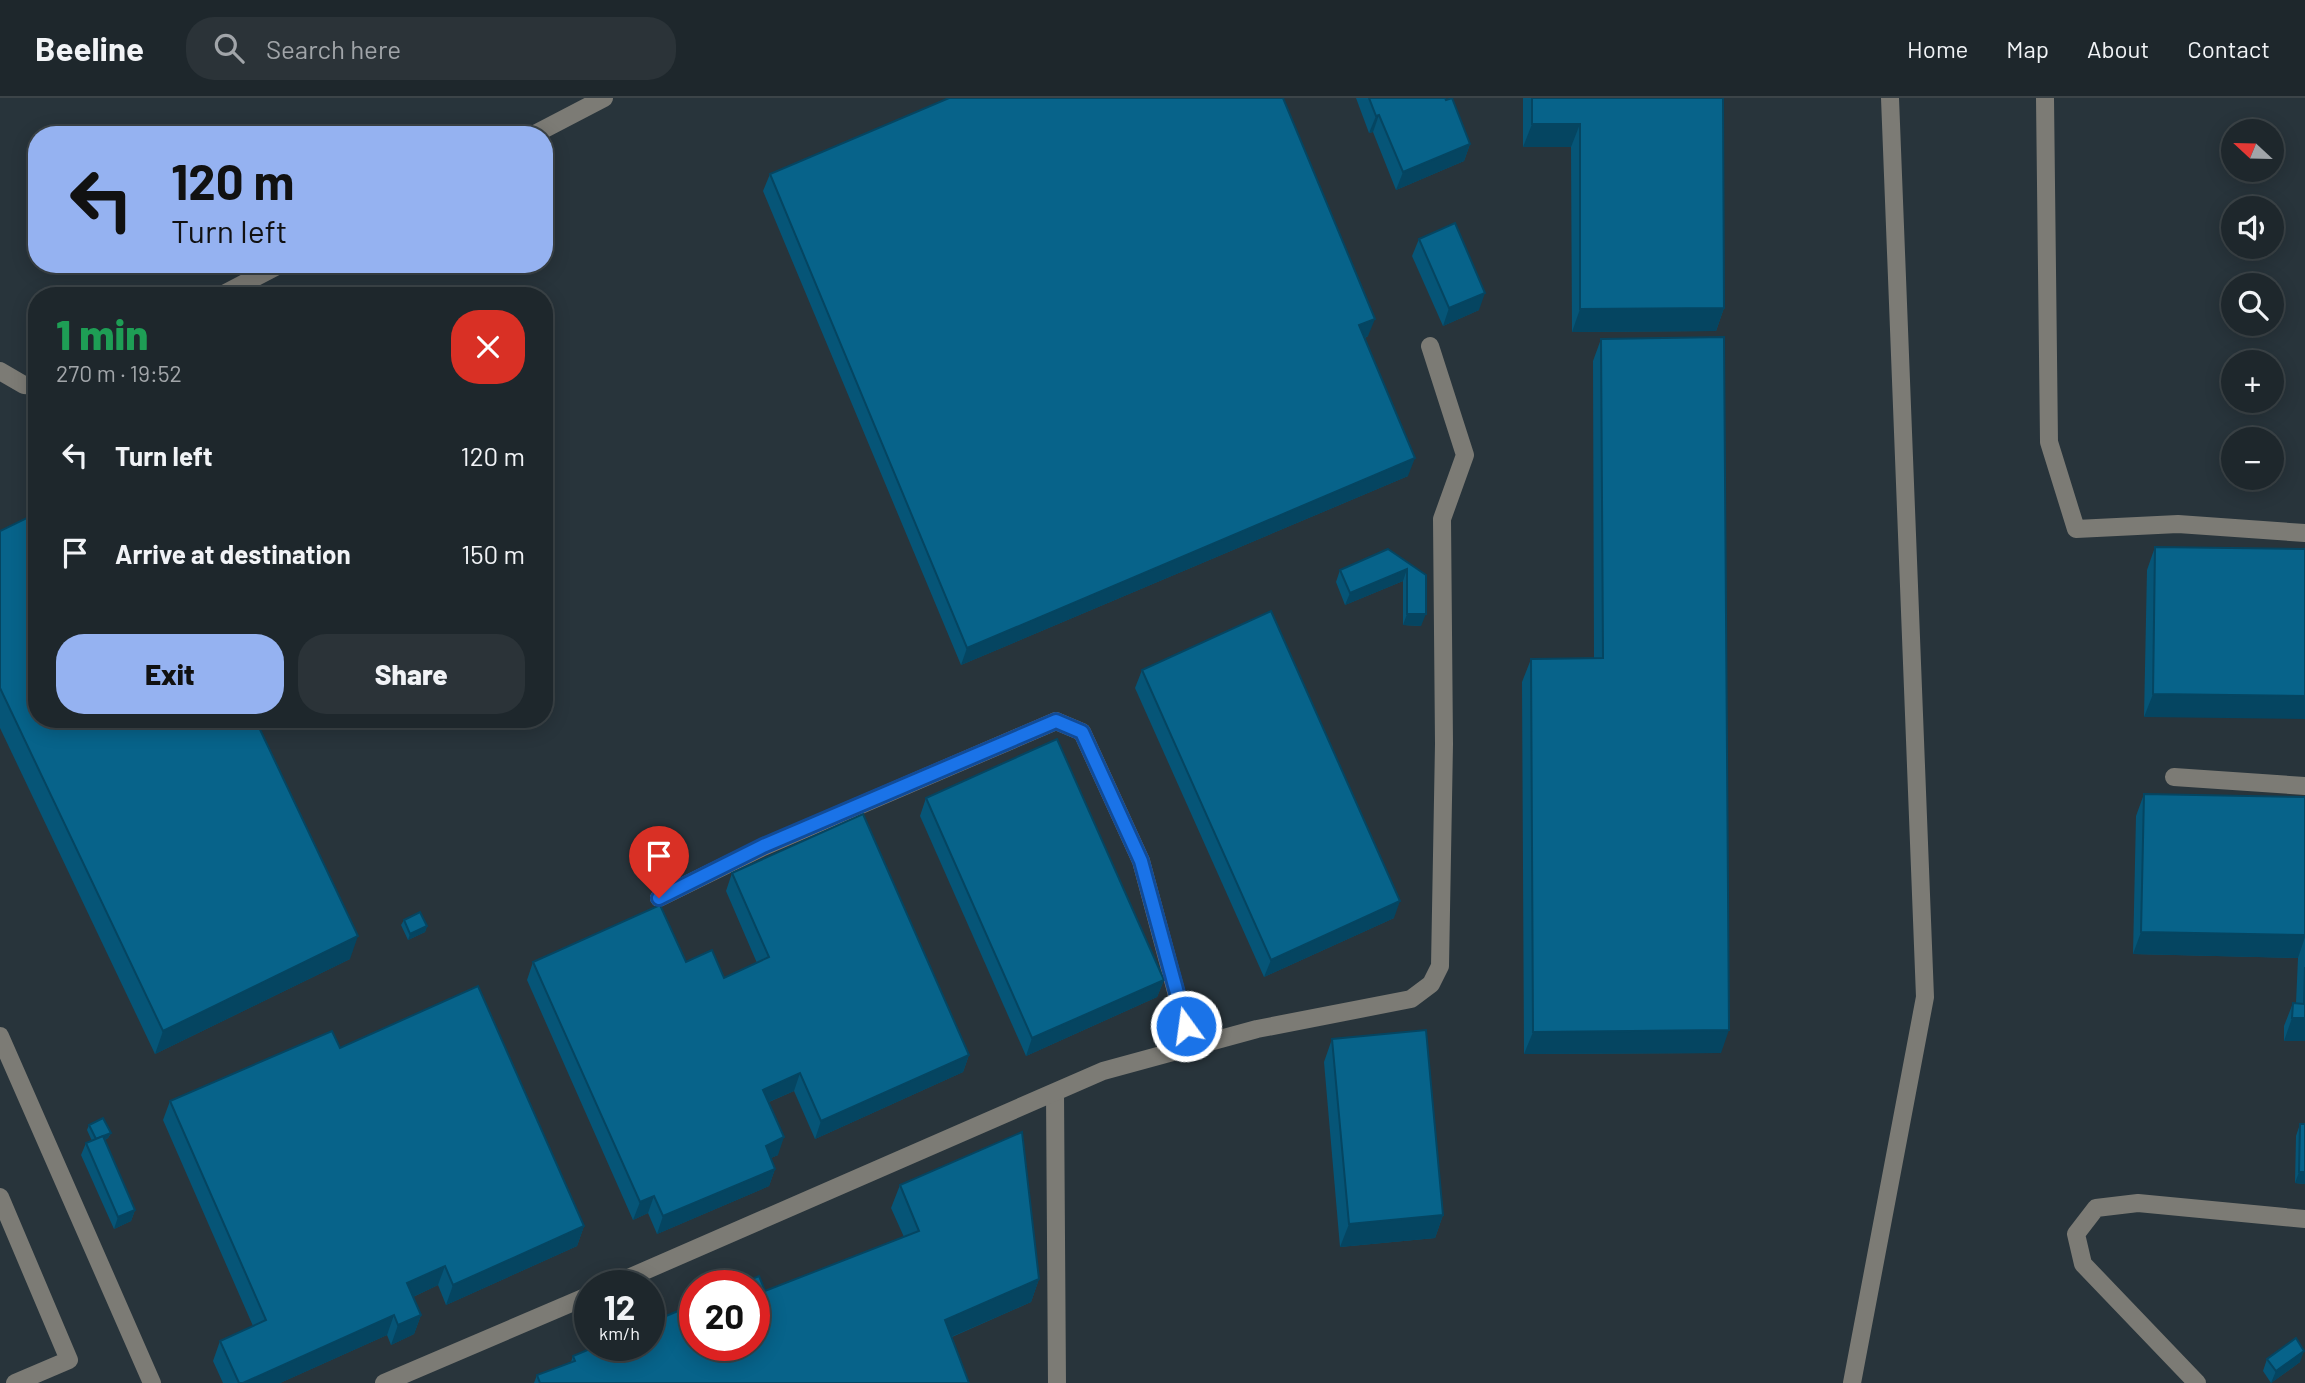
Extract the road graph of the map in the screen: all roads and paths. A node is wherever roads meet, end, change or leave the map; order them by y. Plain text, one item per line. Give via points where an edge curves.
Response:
1 (604, 98) edge
2 (1890, 98) edge
3 (2045, 98) edge
4 (550, 126) edge
5 (264, 273) edge
6 (237, 287) edge
7 (1430, 346) dead end
8 (0, 371) edge
9 (28, 385) edge
10 (2305, 533) edge
11 (2174, 777) dead end
12 (2305, 786) edge
13 (659, 898) dead end
14 (0, 1035) edge
15 (1191, 1047) junction
16 (1055, 1093) junction
17 (0, 1197) edge
18 (2305, 1219) edge
19 (647, 1270) edge
20 (574, 1302) edge
21 (15, 1383) edge
22 (152, 1383) edge
23 (384, 1383) edge
24 (1057, 1383) edge
25 (1852, 1383) edge
26 (2197, 1383) edge

1 - 4 street
2 - 25 street via 1925,997
3 - 10 street via 2049,442 2076,529 2178,524
5 - 6 street
7 - 15 street via 1465,455 1442,519 1440,966 1431,984 1411,999 1257,1029
8 - 9 street
11 - 12 street
13 - 15 street via 763,846 1056,721 1082,732 1141,861
14 - 22 street
15 - 16 street via 1103,1071
16 - 19 street
16 - 24 street
17 - 21 street via 69,1360
18 - 26 street via 2138,1203 2096,1208 2076,1234 2083,1264
20 - 23 street

